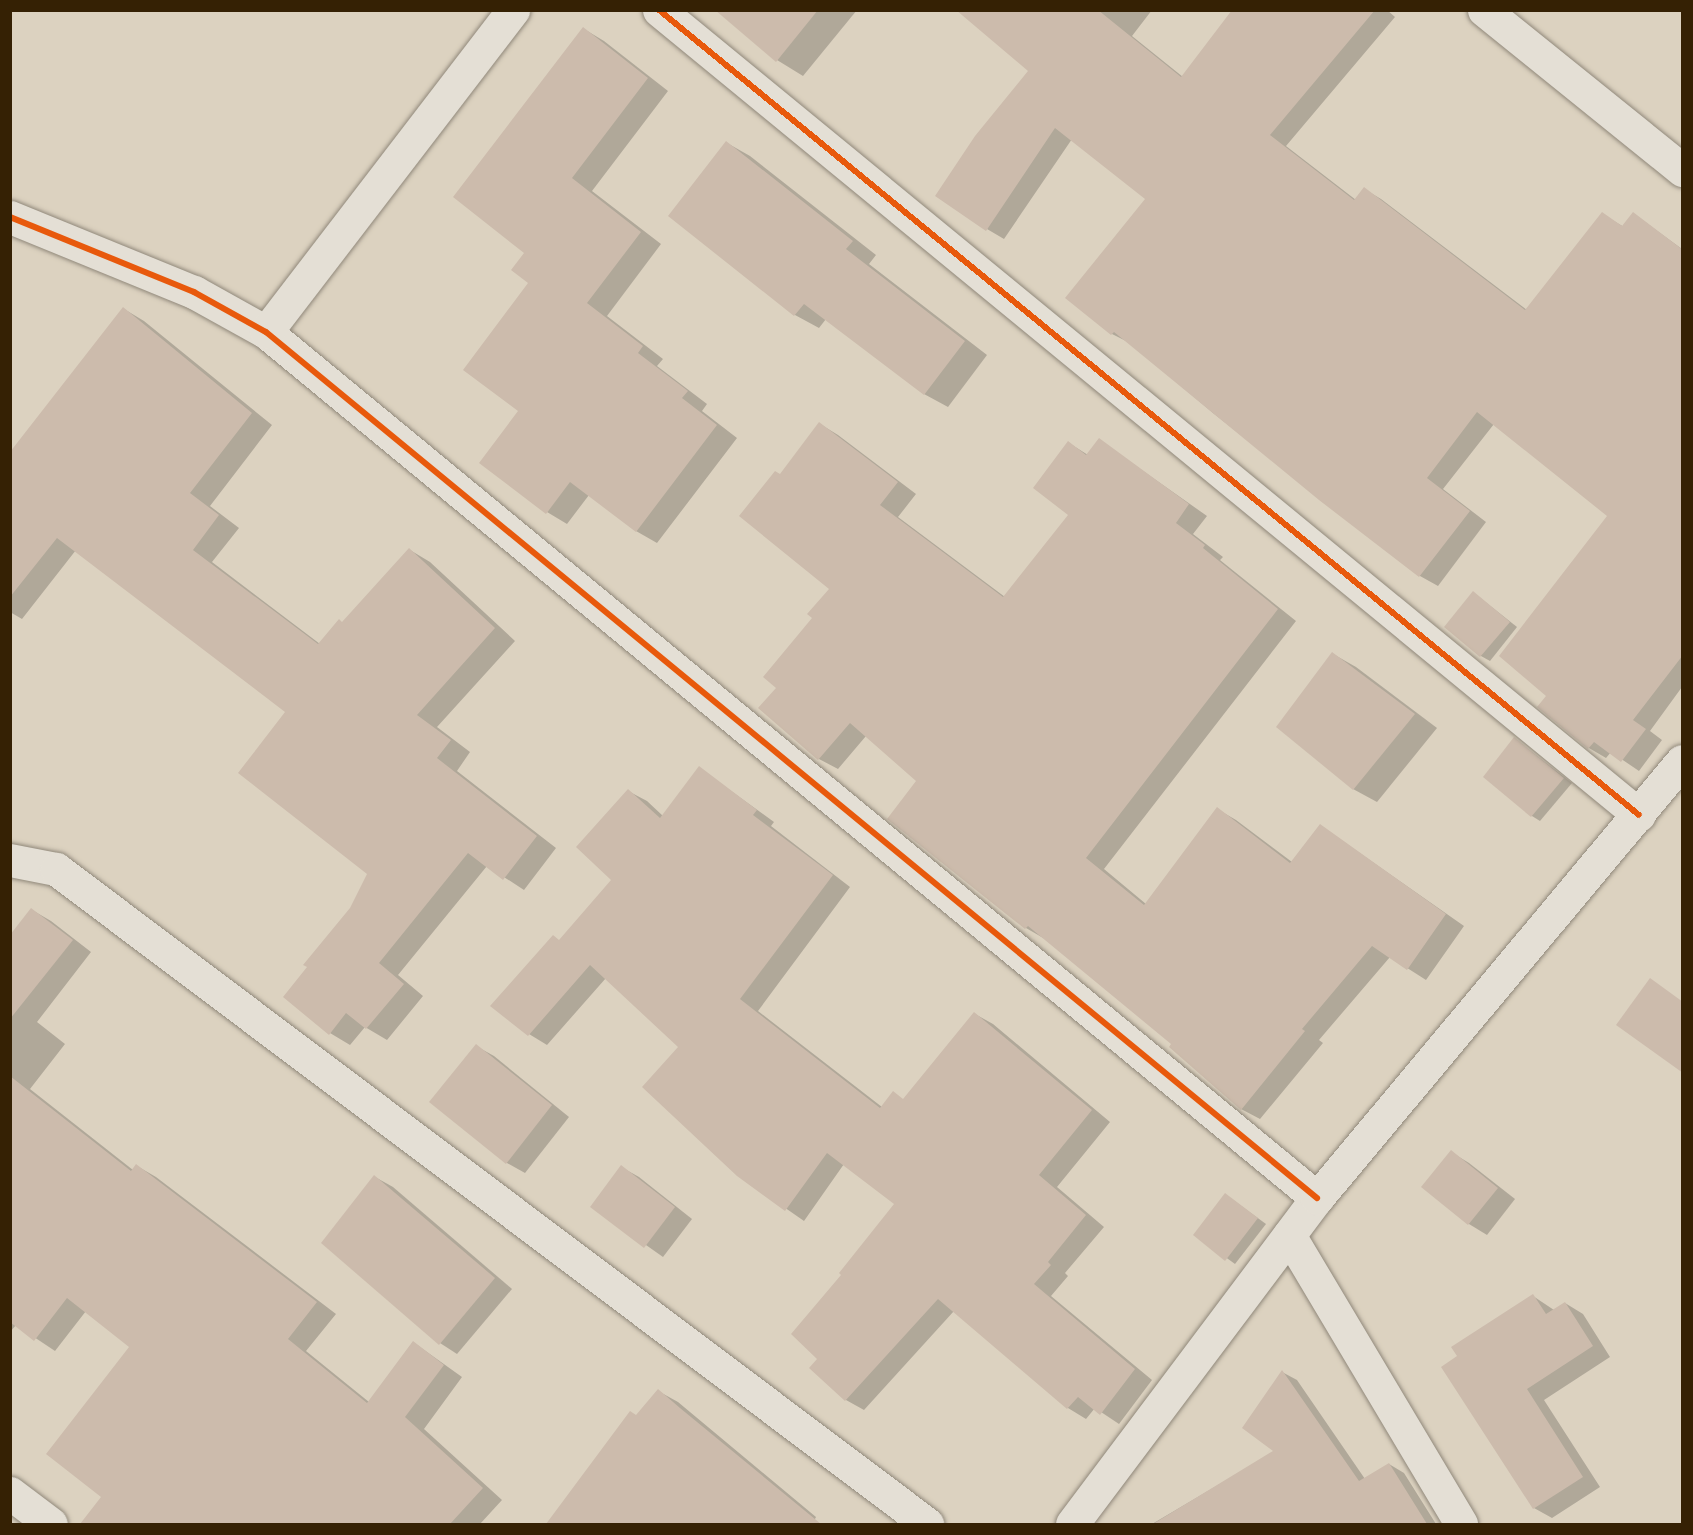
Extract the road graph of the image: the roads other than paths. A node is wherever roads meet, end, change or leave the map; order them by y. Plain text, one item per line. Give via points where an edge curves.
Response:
1 (513, 10) edge
2 (659, 10) edge
3 (1484, 10) edge
4 (1683, 170) edge
5 (10, 217) edge
6 (266, 332) junction
7 (1683, 761) edge
8 (1639, 815) junction
9 (10, 860) edge
10 (1317, 1198) junction
11 (1289, 1235) junction
12 (10, 1493) edge
13 (51, 1524) edge
14 (927, 1524) edge
15 (1072, 1524) edge
16 (1461, 1524) edge

1 - 6 street
2 - 8 street
3 - 4 street
5 - 6 street via 194,292
6 - 10 street
7 - 8 street
8 - 10 street
9 - 14 street via 56,869
10 - 11 street
11 - 15 street
11 - 16 street
12 - 13 street

